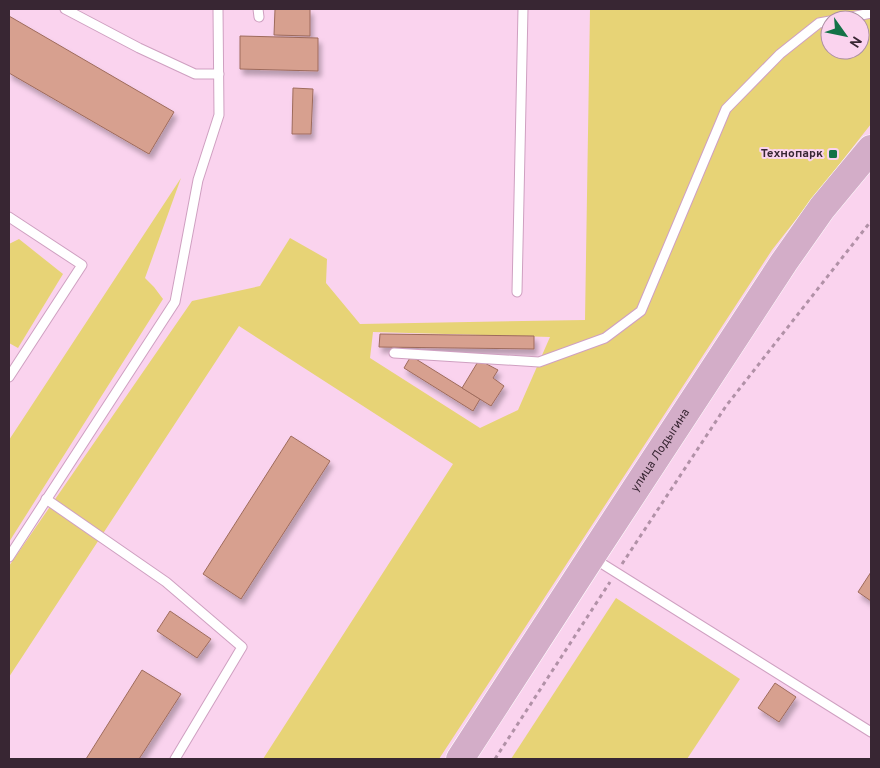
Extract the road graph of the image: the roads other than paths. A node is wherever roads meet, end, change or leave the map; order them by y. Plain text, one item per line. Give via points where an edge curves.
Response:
1 (65, 9) edge
2 (218, 9) edge
3 (523, 9) edge
4 (820, 23) edge
5 (219, 74) junction
6 (871, 149) edge
7 (9, 217) edge
8 (518, 292) dead end
9 (394, 353) dead end
10 (9, 377) edge
11 (46, 499) junction
12 (9, 557) edge
13 (590, 557) junction
14 (871, 732) edge
15 (174, 759) edge
16 (460, 759) edge

1 - 5 lane via 195,74
2 - 5 lane
3 - 8 lane
4 - 9 lane via 780,54 726,109 641,311 605,338 539,362
5 - 11 lane via 219,115 198,180 175,302
6 - 13 main road, улица Лодыгина via 822,208 784,262
7 - 10 lane via 82,265
11 - 12 lane
11 - 15 lane via 166,582 242,647
13 - 14 lane
13 - 16 main road, улица Лодыгина

